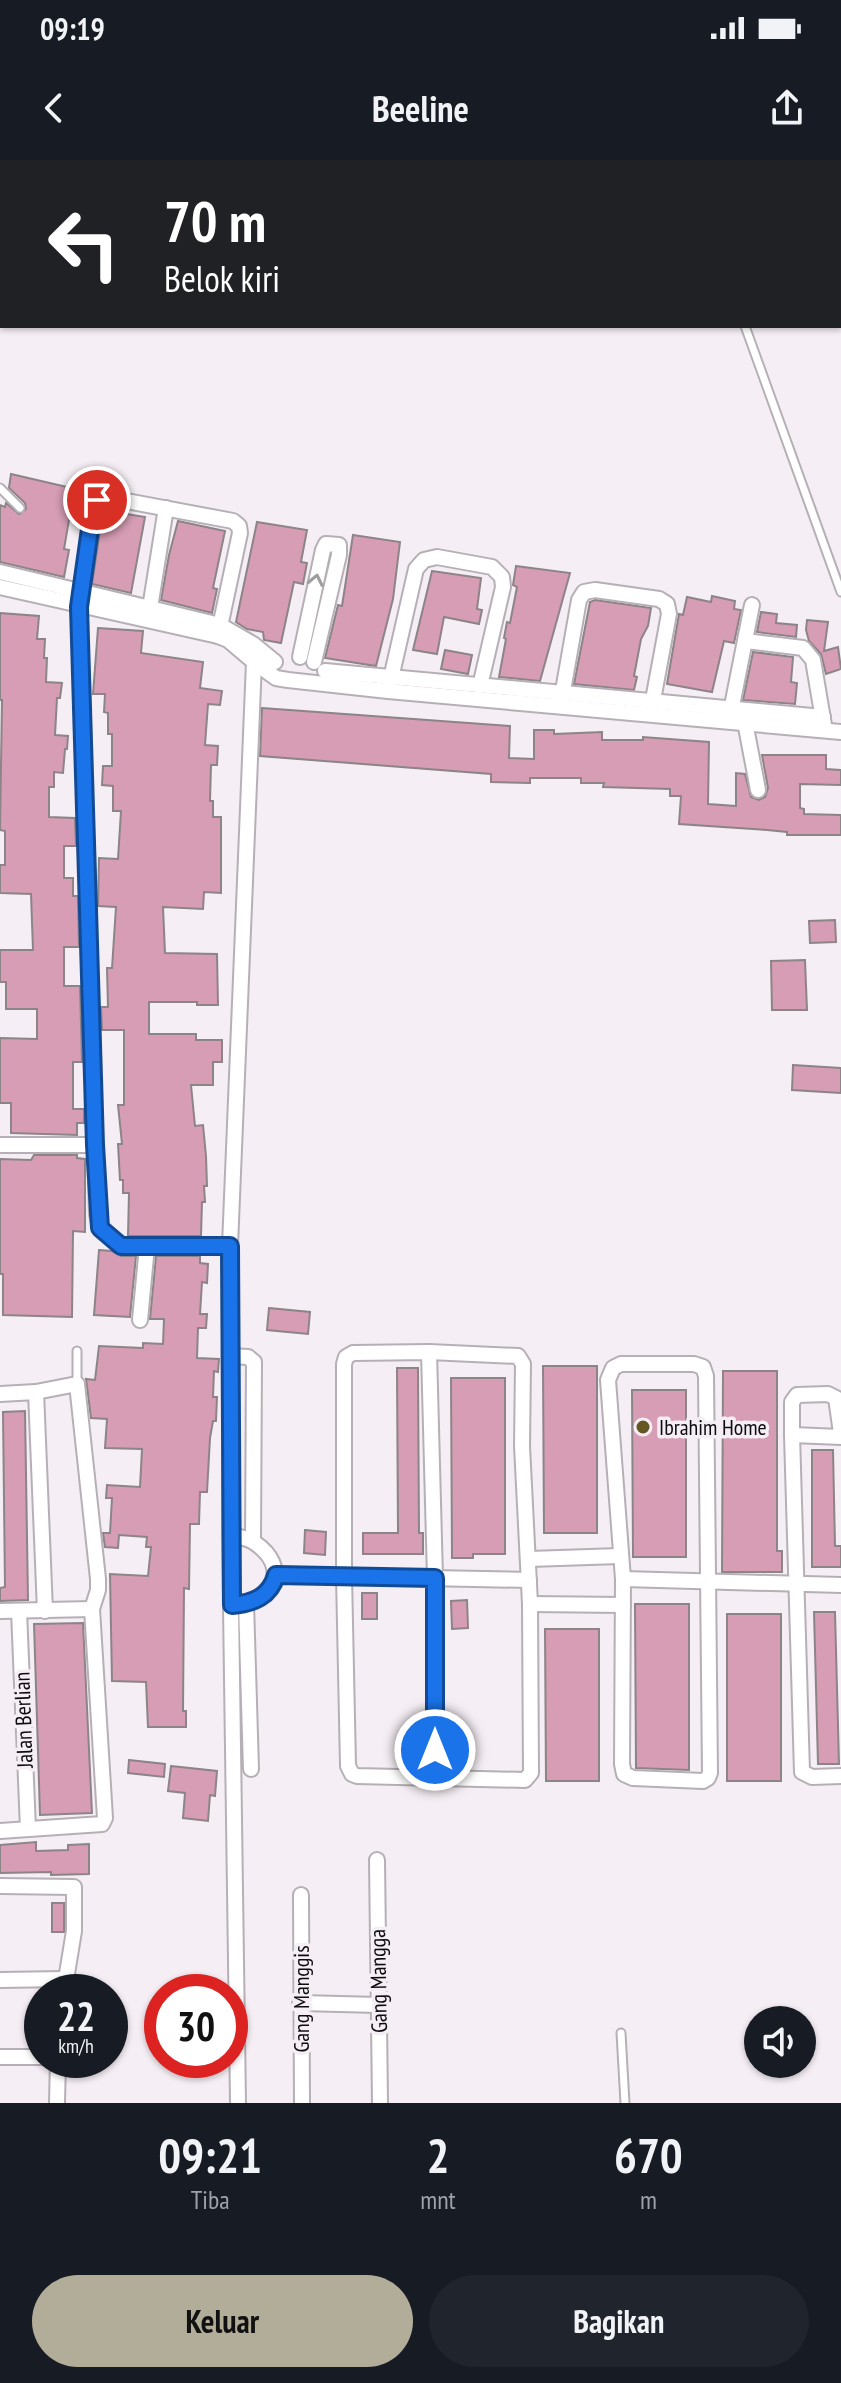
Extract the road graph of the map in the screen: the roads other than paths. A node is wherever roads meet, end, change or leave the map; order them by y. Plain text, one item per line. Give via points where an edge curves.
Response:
1 (746, 328) edge
2 (0, 488) edge
3 (20, 508) dead end
4 (166, 508) junction
5 (0, 572) edge
6 (0, 587) edge
7 (841, 592) edge
8 (80, 600) junction
9 (752, 605) dead end
10 (150, 608) junction
11 (219, 630) junction
12 (746, 641) junction
13 (300, 657) junction
14 (265, 665) junction
15 (323, 673) junction
16 (390, 685) junction
17 (480, 686) junction
18 (561, 700) junction
19 (653, 700) junction
20 (730, 714) junction
21 (745, 722) junction
22 (824, 723) junction
23 (841, 732) edge
24 (758, 790) dead end
25 (0, 1145) edge
26 (95, 1145) junction
27 (147, 1246) junction
28 (230, 1246) junction
29 (140, 1320) dead end
30 (77, 1351) dead end
31 (429, 1352) junction
32 (230, 1356) junction
33 (77, 1384) junction
34 (36, 1392) junction
35 (0, 1394) edge
36 (792, 1435) junction
37 (841, 1435) edge
38 (230, 1535) junction
39 (253, 1541) junction
40 (620, 1556) junction
41 (529, 1559) junction
42 (276, 1575) junction
43 (344, 1576) junction
44 (435, 1578) junction
45 (623, 1579) junction
46 (529, 1580) junction
47 (708, 1580) junction
48 (795, 1585) junction
49 (841, 1585) edge
50 (239, 1604) junction
51 (530, 1604) junction
52 (623, 1605) junction
53 (92, 1609) junction
54 (0, 1611) edge
55 (19, 1611) junction
56 (45, 1611) junction
57 (251, 1769) dead end
58 (841, 1776) edge
59 (436, 1778) junction
60 (28, 1829) junction
61 (0, 1831) edge
62 (377, 1860) dead end
63 (0, 1886) edge
64 (301, 1895) dead end
65 (67, 1974) edge
66 (0, 1980) edge
67 (24, 1982) edge
68 (300, 2003) junction
69 (379, 2005) junction
70 (621, 2033) dead end
71 (0, 2057) edge
72 (24, 2057) edge
73 (58, 2078) edge
74 (57, 2103) edge
75 (238, 2103) edge
76 (302, 2103) edge
77 (380, 2103) edge
78 (625, 2103) edge

1 - 7 lane
2 - 3 lane
4 - 8 street via 97,500
4 - 10 street
4 - 11 street via 239,526
5 - 8 street
6 - 8 street
8 - 10 street
8 - 11 street
8 - 26 street
9 - 12 street
10 - 11 street
11 - 14 street
12 - 20 street
12 - 22 street via 809,653
13 - 14 street
13 - 15 street
13 -> 15 street via 323,550 334,543 339,555
14 - 15 street via 276,678
14 - 28 street
15 - 16 street
16 - 17 street
16 - 17 street via 416,569 437,557 492,567 502,577
16 - 18 street
17 - 18 street
18 - 19 street
18 - 19 street via 579,600 584,592 595,590 667,604
18 - 20 street
19 - 20 street
20 - 21 street
20 - 22 street
21 - 22 street
21 - 24 street
22 - 23 street
25 - 26 street
26 - 27 street via 100,1228 121,1246
27 - 28 street
27 - 29 street
28 - 32 street
30 - 33 lane
31 - 41 street via 518,1356 523,1364
31 - 43 street via 346,1357
31 - 44 street
32 - 38 street
32 - 39 street via 254,1362
33 - 34 street
33 - 53 street via 98,1579
34 - 35 street
34 - 56 street
36 - 37 street
36 - 37 street via 792,1402 797,1395 828,1394 836,1398
36 - 48 street
38 - 39 street
38 - 50 street
39 - 42 street via 267,1554
40 - 41 street
40 - 45 street
40 - 47 street via 608,1380 621,1364 694,1364 703,1367 706,1376
41 - 46 street
42 - 43 street
42 - 50 street via 263,1597
43 - 44 street
43 - 59 street via 348,1766 352,1774
44 - 46 street
44 - 59 street
45 - 47 street
45 - 52 street
46 - 51 street
47 - 48 street
47 - 52 street via 710,1773 703,1781 624,1774
48 - 49 street
48 - 58 street via 802,1772
50 - 57 street
50 - 75 street
51 - 52 street
51 - 59 street via 529,1778
53 - 56 street
53 - 60 street via 105,1822
54 - 55 street
55 - 56 street
55 - 60 street, Jalan Berlian
60 - 61 street
62 - 69 street, Gang Mangga
63 - 65 street via 74,1887
64 - 68 street, Gang Manggis
66 - 67 street
68 - 69 street
68 - 76 street, Gang Manggis
69 - 77 street, Gang Mangga
70 - 78 lane
71 - 72 street
73 - 74 street

